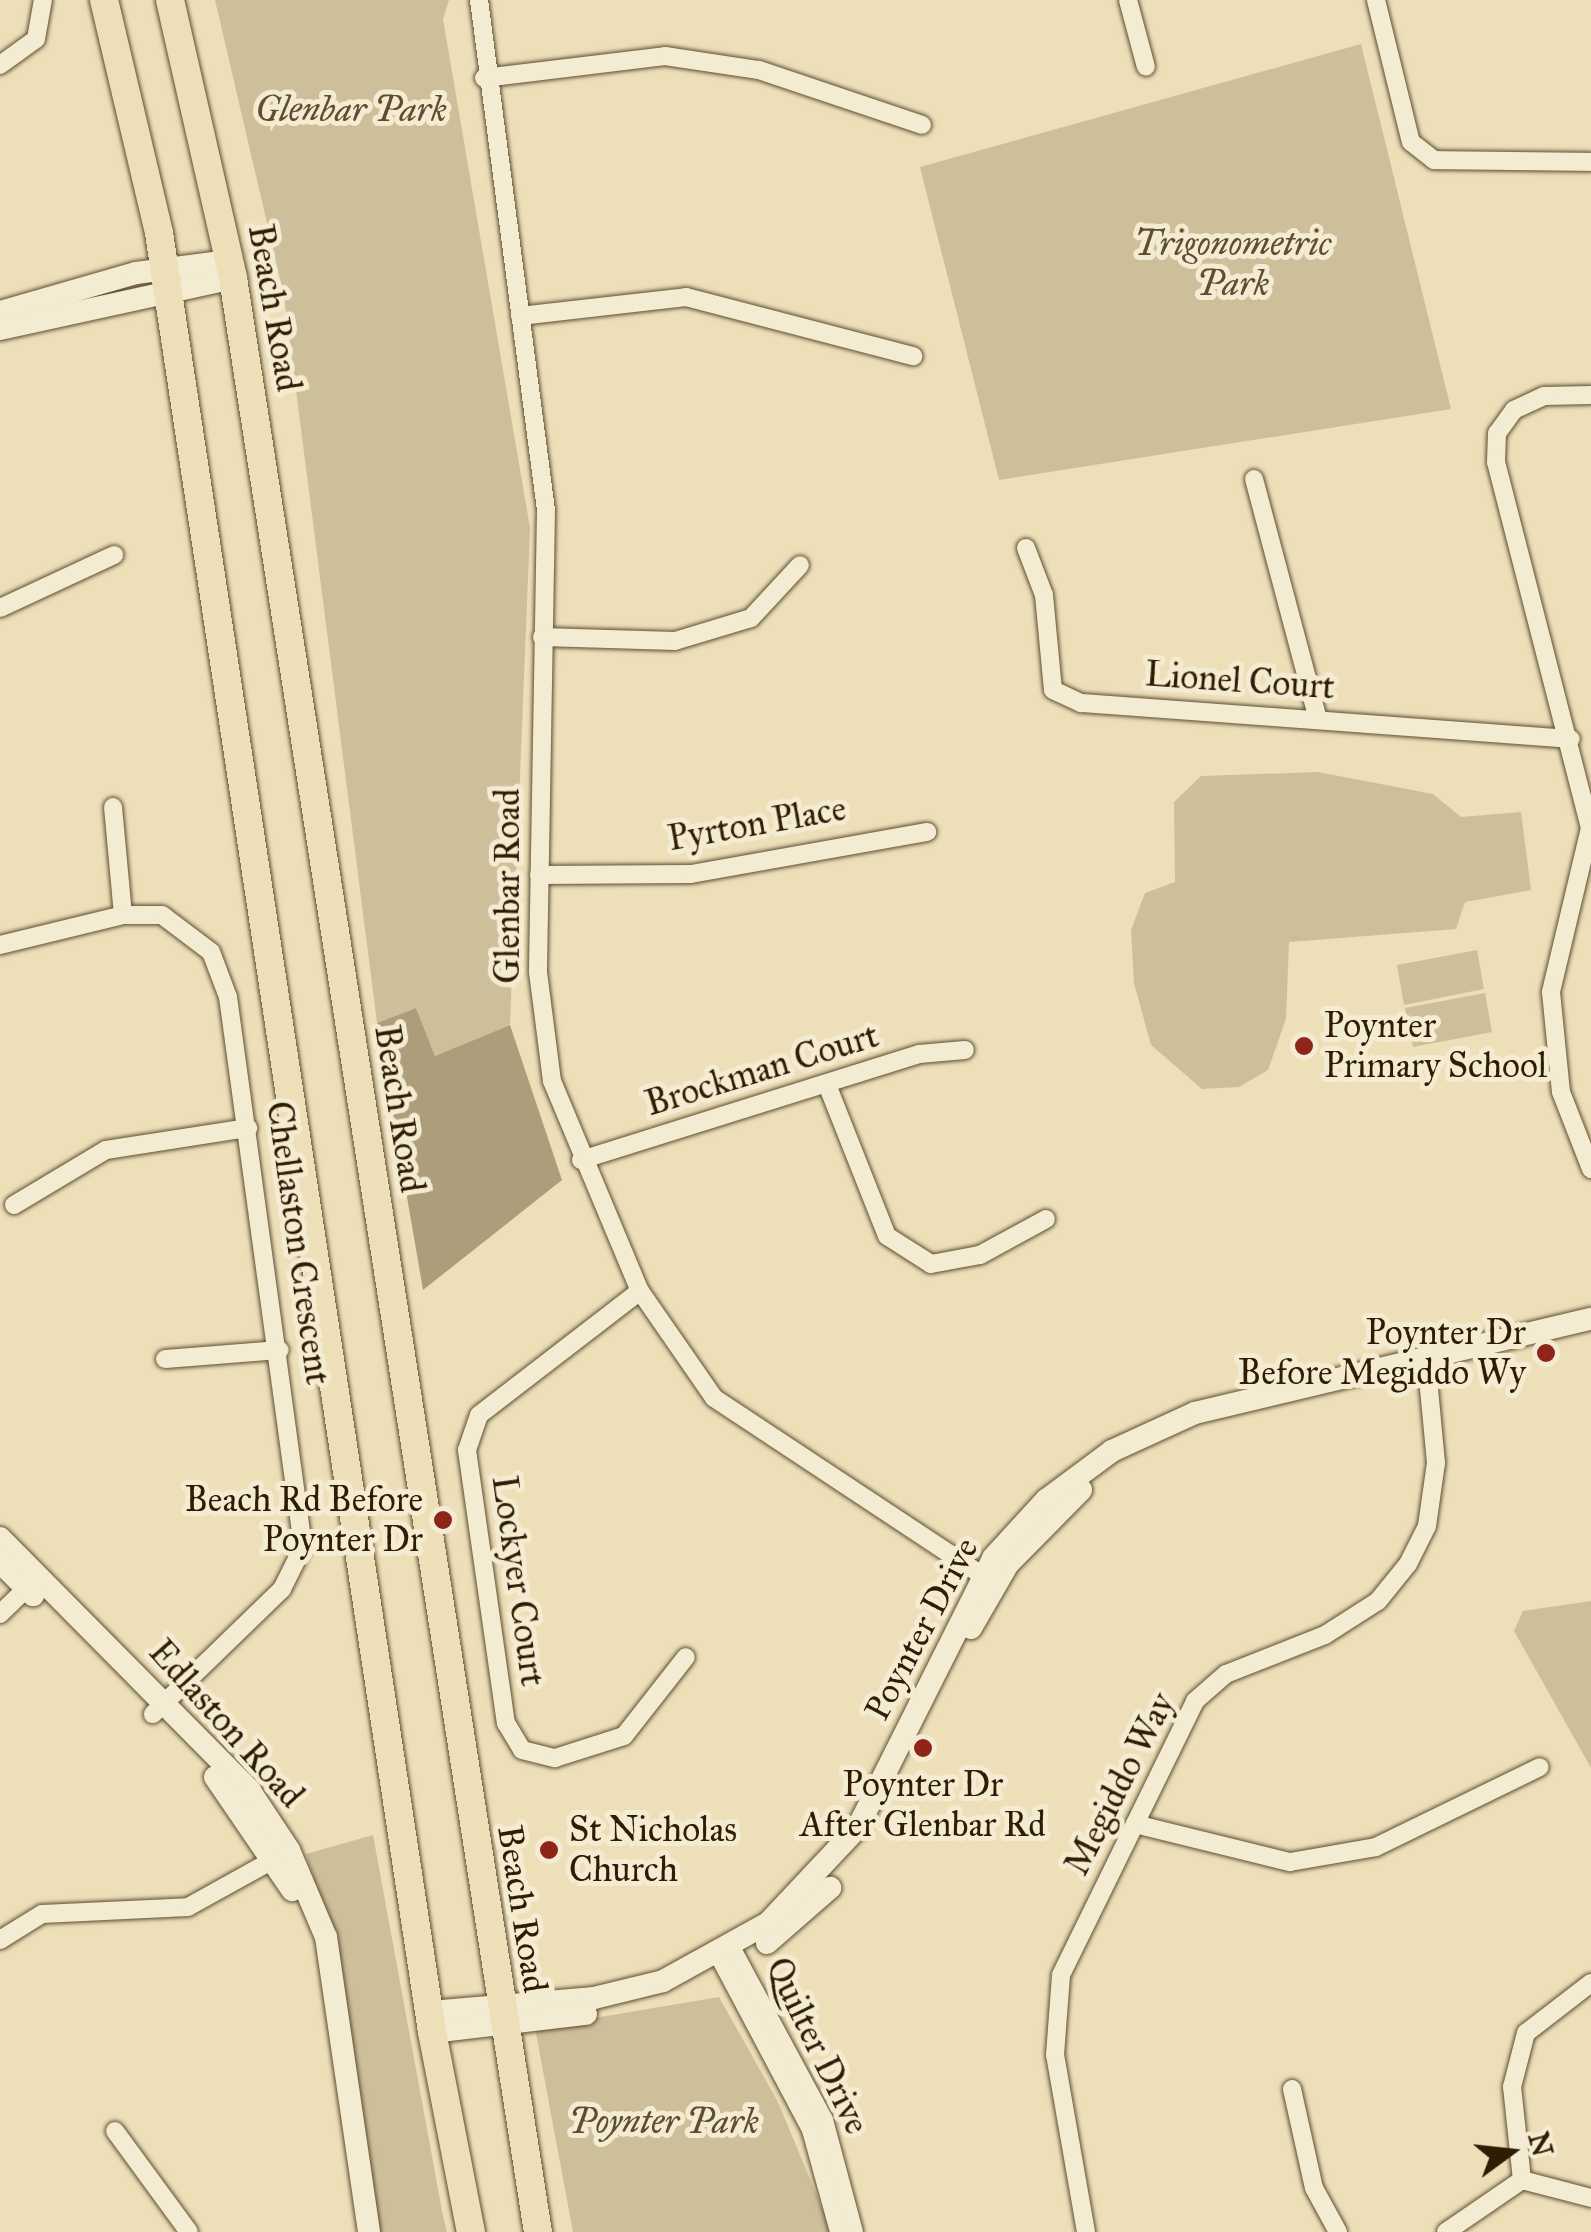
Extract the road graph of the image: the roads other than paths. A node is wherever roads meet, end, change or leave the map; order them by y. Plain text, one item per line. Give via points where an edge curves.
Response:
1 (43, 0) edge
2 (104, 0) edge
3 (170, 0) edge
4 (479, 0) edge
5 (1128, 0) edge
6 (1376, 0) edge
7 (0, 65) edge
8 (1146, 66) dead end
9 (484, 78) junction
10 (922, 125) dead end
11 (1591, 162) edge
12 (231, 270) junction
13 (166, 279) junction
14 (0, 312) edge
15 (520, 316) junction
16 (0, 329) edge
17 (913, 356) dead end
18 (1591, 395) edge
19 (1254, 479) dead end
20 (1026, 548) dead end
21 (114, 555) dead end
22 (800, 565) dead end
23 (0, 608) edge
24 (542, 637) junction
25 (1318, 719) junction
26 (1571, 739) junction
27 (113, 807) dead end
28 (927, 832) dead end
29 (539, 875) junction
30 (122, 915) junction
31 (0, 945) edge
32 (965, 1050) dead end
33 (828, 1087) junction
34 (248, 1128) junction
35 (580, 1160) junction
36 (1591, 1169) edge
37 (14, 1204) dead end
38 (1046, 1219) dead end
39 (640, 1291) junction
40 (1591, 1319) edge
41 (1591, 1334) edge
42 (280, 1350) junction
43 (165, 1358) dead end
44 (1427, 1365) junction
45 (0, 1538) edge
46 (0, 1562) edge
47 (988, 1580) junction
48 (32, 1583) junction
49 (0, 1614) edge
50 (686, 1657) dead end
51 (159, 1709) junction
52 (1540, 1767) dead end
53 (1135, 1824) junction
54 (283, 1854) junction
55 (0, 1940) edge
56 (729, 1959) junction
57 (1591, 1983) edge
58 (500, 2016) junction
59 (431, 2022) junction
60 (1292, 2089) dead end
61 (116, 2131) dead end
62 (1522, 2180) junction
63 (1591, 2198) edge
64 (189, 2232) edge
65 (354, 2232) edge
66 (369, 2232) edge
67 (471, 2232) edge
68 (538, 2232) edge
69 (838, 2232) edge
70 (854, 2232) edge
71 (1086, 2232) edge
72 (1338, 2232) edge
73 (1446, 2232) edge

1 - 7 street via 36,39
2 - 13 main road
3 - 12 main road, Beach Road
4 - 9 street, Glenbar Road
5 - 8 street
6 - 11 street via 1411,142 1434,160
9 - 10 street via 666,56 758,70
9 - 15 street, Glenbar Road
12 - 13 street
12 - 58 main road, Beach Road
13 - 14 street
13 - 16 street
13 - 59 main road
15 - 17 street via 686,297
15 - 24 street, Glenbar Road via 546,510
18 - 26 street via 1544,396 1514,410 1497,434 1496,462
19 - 25 street
20 - 25 street, Lionel Court via 1044,596 1054,690 1082,704
21 - 23 street
22 - 24 street via 751,618 675,641
24 - 29 street, Glenbar Road
25 - 26 street, Lionel Court
26 - 36 street via 1590,828 1551,992 1561,1092
27 - 30 street
28 - 29 street, Pyrton Place via 692,874
29 - 35 street, Glenbar Road via 552,1081
30 - 31 street, Chellaston Crescent
30 - 34 street, Chellaston Crescent via 162,915 211,952 228,997
32 - 33 street, Brockman Court via 918,1054
33 - 35 street, Brockman Court
33 - 38 street via 887,1236 932,1264 980,1256
34 - 37 street via 106,1150
34 - 42 street, Chellaston Crescent
35 - 39 street, Glenbar Road
39 - 47 street, Glenbar Road via 714,1398
39 - 50 street, Lockyer Court via 479,1416 467,1450 506,1723 522,1750 554,1758 624,1736
40 - 44 street, Poynter Drive
41 - 44 street, Poynter Drive
42 - 43 street
42 - 51 street, Chellaston Crescent via 303,1547 282,1589
44 - 47 street, Poynter Drive via 1230,1416 1144,1448 1065,1504
44 - 53 street, Megiddo Way via 1436,1463 1426,1526 1408,1564 1378,1602 1326,1635 1226,1674 1195,1701
45 - 48 street, Edlaston Road
46 - 48 street, Edlaston Road
47 - 56 street, Poynter Drive via 866,1843 802,1916
48 - 49 street
48 - 51 street, Edlaston Road
51 - 54 street, Edlaston Road
52 - 53 street via 1376,1847 1290,1862
53 - 71 street, Megiddo Way via 1061,1975 1054,2017
54 - 55 street via 188,1907 42,1914
54 - 65 street, Edlaston Road via 318,1968
54 - 66 street, Edlaston Road via 326,1937
56 - 58 street, Poynter Drive via 594,1998
56 - 69 street, Quilter Drive via 811,2130
56 - 70 street, Quilter Drive via 824,2120
57 - 62 street via 1526,2033 1512,2087
58 - 59 street, Poynter Drive
58 - 68 main road, Beach Road
59 - 67 main road
60 - 72 street via 1314,2188
61 - 64 street
62 - 63 street
62 - 73 street

